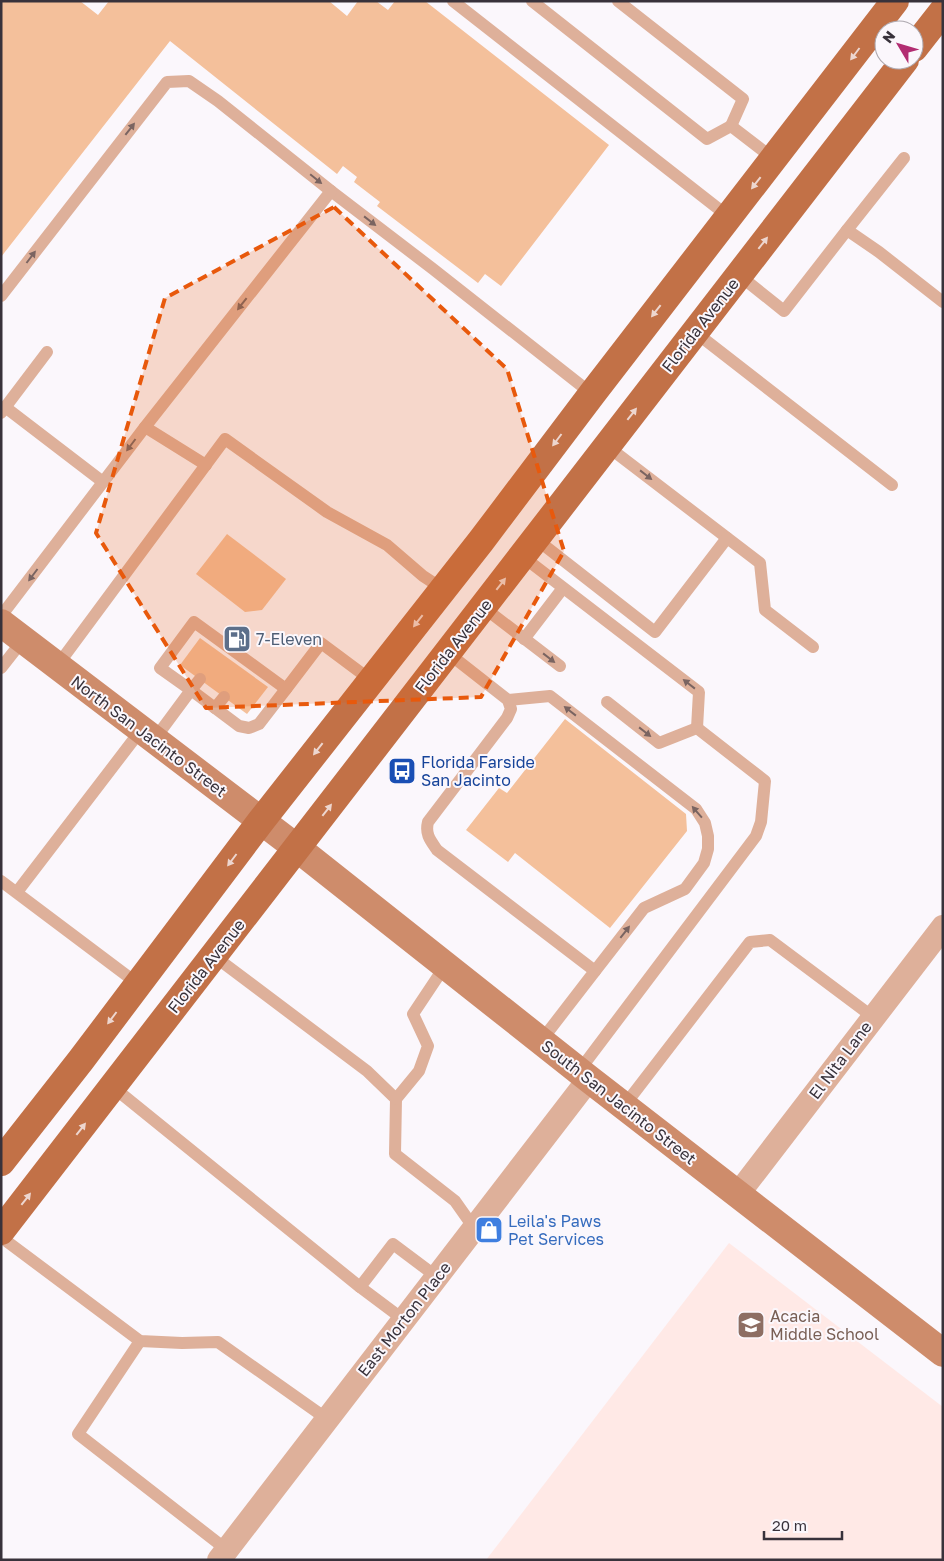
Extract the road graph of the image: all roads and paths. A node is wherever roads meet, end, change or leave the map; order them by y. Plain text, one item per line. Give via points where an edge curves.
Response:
1 (453, 1) edge
2 (532, 1) edge
3 (618, 1) edge
4 (895, 1) edge
5 (943, 11) edge
6 (924, 35) edge
7 (897, 70) edge
8 (731, 126) junction
9 (904, 158) dead end
10 (774, 159) junction
11 (331, 192) junction
12 (729, 217) junction
13 (847, 230) junction
14 (739, 275) junction
15 (1, 296) edge
16 (943, 302) edge
17 (695, 332) junction
18 (47, 352) dead end
19 (592, 394) junction
20 (3, 410) edge
21 (145, 426) junction
22 (608, 446) junction
23 (206, 465) junction
24 (103, 482) junction
25 (892, 485) dead end
26 (727, 538) junction
27 (529, 548) junction
28 (563, 588) junction
29 (443, 589) junction
30 (483, 607) junction
31 (1, 616) edge
32 (1, 623) edge
33 (524, 639) junction
34 (23, 640) junction
35 (813, 647) dead end
36 (448, 653) junction
37 (57, 666) junction
38 (560, 666) dead end
39 (1, 668) edge
40 (200, 679) dead end
41 (372, 681) junction
42 (286, 689) junction
43 (191, 690) junction
44 (224, 696) dead end
45 (508, 700) junction
46 (607, 702) dead end
47 (215, 708) junction
48 (697, 728) junction
49 (148, 735) junction
50 (261, 822) junction
51 (297, 848) junction
52 (1, 880) edge
53 (17, 892) junction
54 (943, 927) edge
55 (214, 956) junction
56 (445, 966) junction
57 (595, 971) junction
58 (138, 984) junction
59 (873, 1016) junction
60 (541, 1041) junction
61 (584, 1075) junction
62 (113, 1087) junction
63 (396, 1099) junction
64 (624, 1106) junction
65 (1, 1162) edge
66 (738, 1194) junction
67 (474, 1228) junction
68 (1, 1231) edge
69 (1, 1237) edge
70 (437, 1277) junction
71 (360, 1287) junction
72 (404, 1320) junction
73 (140, 1342) junction
74 (943, 1353) edge
75 (328, 1419) junction
76 (223, 1555) edge

1 - 12 lane
2 - 8 lane via 707,139
3 - 8 lane via 743,99
4 -> 10 main road
5 - 6 main road
14 -> 7 main road, Florida Avenue
8 - 10 lane
9 - 13 lane
10 -> 12 main road
15 -> 11 lane via 167,82 189,81
11 -> 19 lane
11 -> 21 lane
12 -> 19 main road
13 - 14 lane via 784,311
13 - 16 lane
14 - 17 main road, Florida Avenue
22 -> 17 main road, Florida Avenue
17 - 25 lane
18 - 20 lane
19 -> 29 main road
20 - 24 lane
21 - 23 lane
21 -> 24 lane
22 -> 26 lane
22 - 27 main road, Florida Avenue
23 - 29 lane via 226,439 327,512 387,545
23 - 37 lane
24 -> 31 lane
26 - 27 lane via 655,632
26 - 35 lane via 760,563 765,610
27 - 28 lane
30 -> 27 main road, Florida Avenue
28 - 33 lane
48 -> 28 lane via 699,692
29 -> 41 main road
30 - 33 lane
30 - 36 main road, Florida Avenue
32 - 34 main road, North San Jacinto Street
33 -> 38 lane
34 - 37 main road, North San Jacinto Street
34 - 39 lane
36 - 45 lane
51 -> 36 main road, Florida Avenue
37 - 49 main road, North San Jacinto Street
40 - 43 lane
41 - 42 lane via 321,643
41 -> 50 main road
42 - 43 lane via 247,666 194,622 160,668
42 - 47 lane via 259,724 249,728 239,726
43 - 47 lane
43 - 49 lane
44 - 47 lane
45 - 57 lane via 511,709 507,718 428,822 428,838 437,850
57 -> 45 lane via 644,908 685,889 704,862 708,849 705,822 696,809 550,696
46 -> 48 lane via 659,743
48 - 61 lane via 765,780 761,822 756,836
49 - 50 main road, North San Jacinto Street
49 - 53 lane
50 - 51 main road, North San Jacinto Street
50 -> 58 main road
51 - 55 main road, Florida Avenue
51 - 56 main road, South San Jacinto Street
52 - 53 lane
53 - 58 lane
54 - 59 street, El Nita Lane
55 - 62 main road, Florida Avenue
55 - 63 lane via 366,1071
56 - 60 main road, South San Jacinto Street
56 - 63 lane via 413,1014 428,1046 419,1071
57 - 60 lane
58 -> 65 main road
59 - 64 lane via 770,940 750,942
59 - 66 street, El Nita Lane
60 - 61 main road, South San Jacinto Street
61 - 64 main road, South San Jacinto Street
61 - 67 street, East Morton Place
68 -> 62 main road, Florida Avenue
62 - 71 lane
63 - 67 lane via 395,1154 455,1201
64 - 66 main road, South San Jacinto Street
66 - 74 main road, South San Jacinto Street
67 - 70 street, East Morton Place
69 - 73 lane
70 - 71 lane via 394,1244
70 - 72 street, East Morton Place
71 - 72 lane
72 - 75 street, East Morton Place
73 - 75 lane via 218,1342
73 - 76 lane via 78,1434
75 - 76 street, East Morton Place

